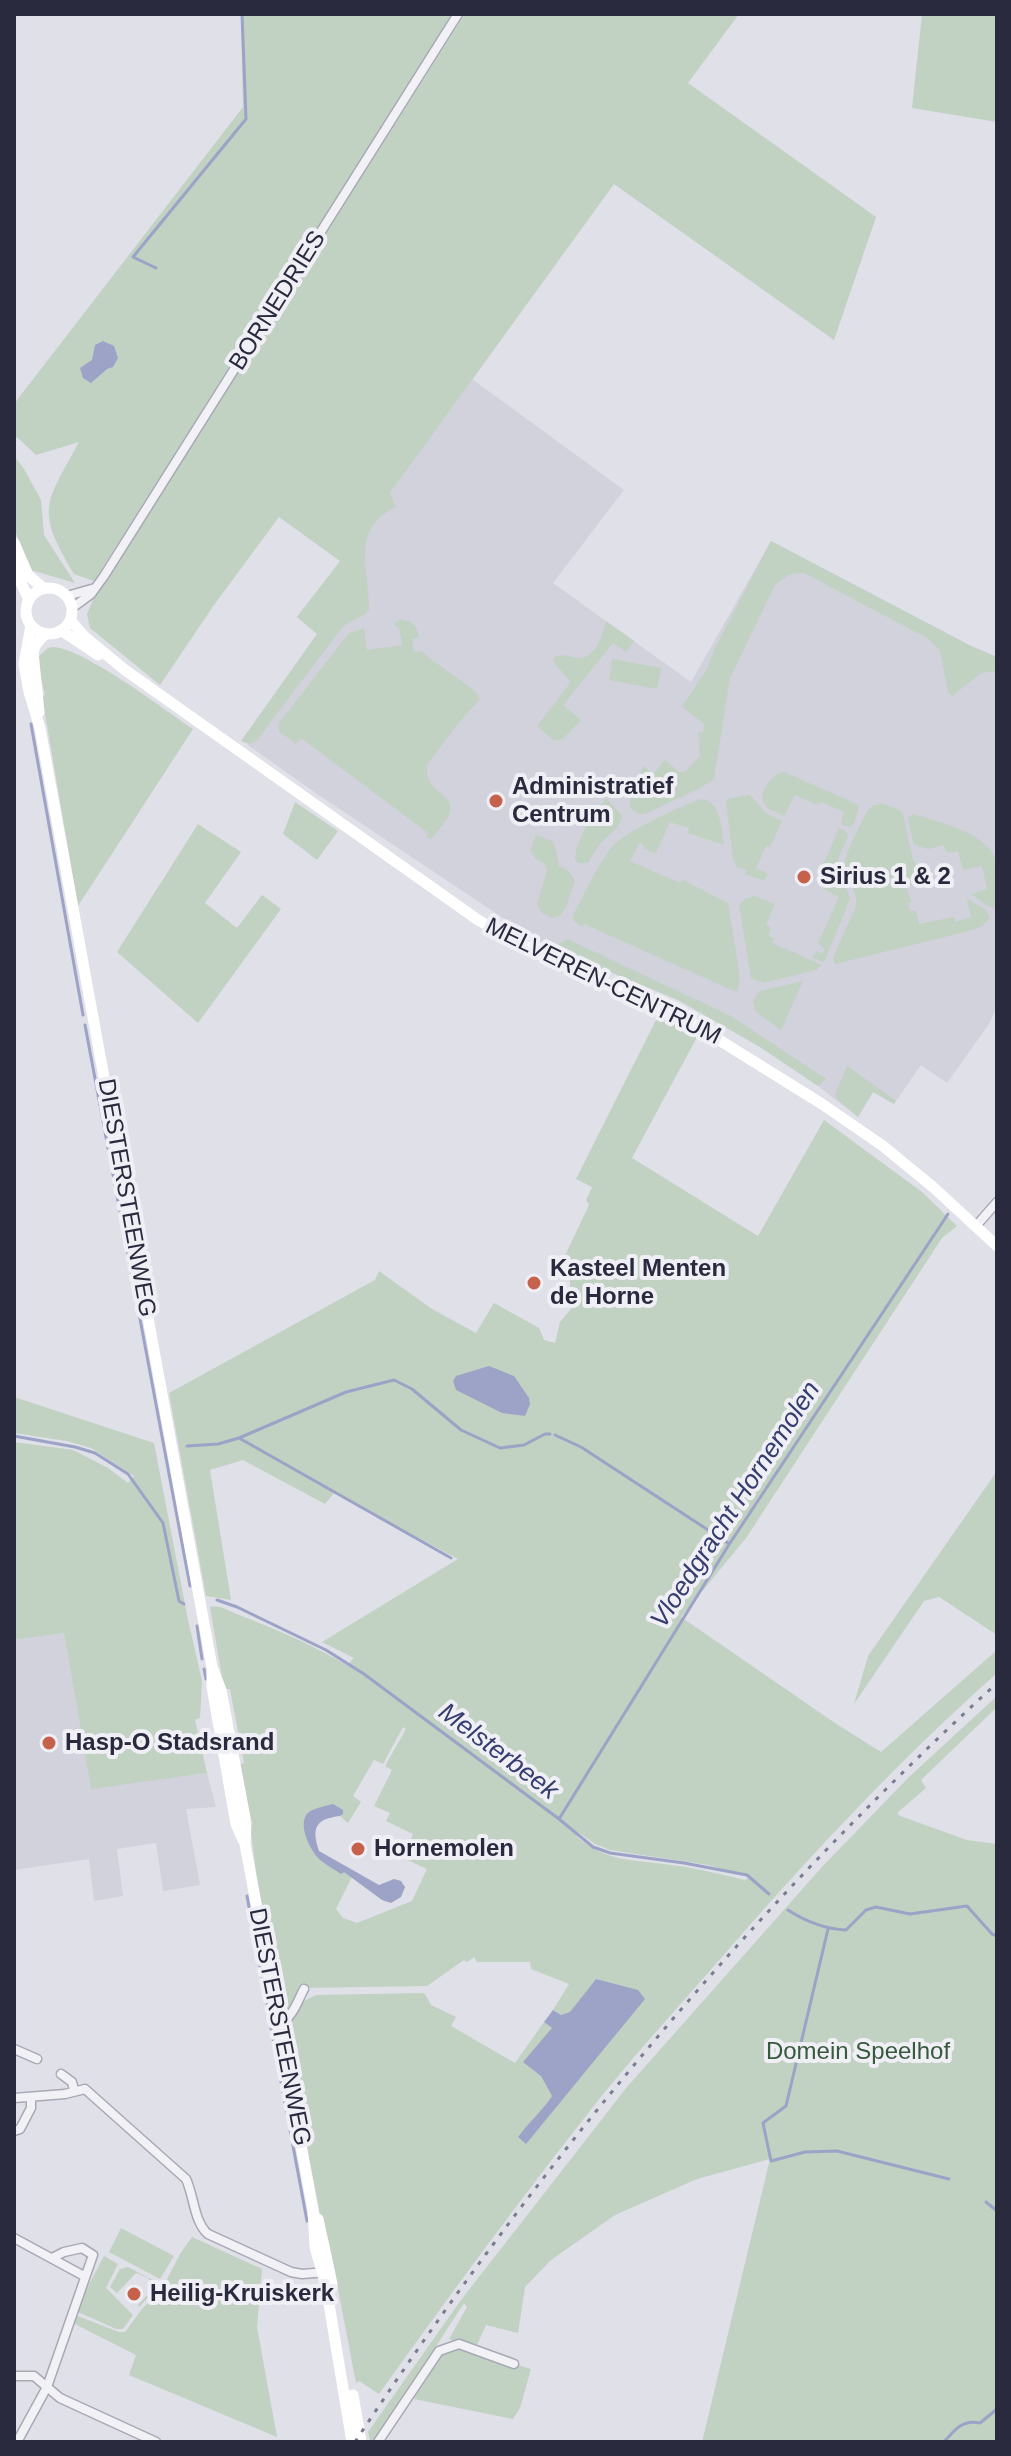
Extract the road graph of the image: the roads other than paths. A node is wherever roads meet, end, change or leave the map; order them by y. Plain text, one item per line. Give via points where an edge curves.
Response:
1 (458, 14) edge
2 (14, 543) edge
3 (14, 567) edge
4 (44, 589) junction
5 (29, 600) junction
6 (70, 602) junction
7 (71, 621) junction
8 (31, 625) junction
9 (62, 631) junction
10 (45, 634) junction
11 (125, 670) junction
12 (40, 728) junction
13 (997, 1202) edge
14 (976, 1226) junction
15 (997, 1246) edge
16 (304, 1989) dead end
17 (278, 2024) junction
18 (14, 2049) edge
19 (37, 2059) dead end
20 (61, 2074) dead end
21 (74, 2090) junction
22 (31, 2097) junction
23 (14, 2098) edge
24 (14, 2131) edge
25 (15, 2240) edge
26 (52, 2258) junction
27 (325, 2272) junction
28 (84, 2276) junction
29 (514, 2364) dead end
30 (14, 2376) edge
31 (47, 2387) junction
32 (17, 2442) edge
33 (156, 2442) edge
34 (352, 2442) edge
35 (361, 2442) edge
36 (378, 2442) edge

1 - 6 street, BORNEDRIES via 96,587
2 - 4 main road via 28,575
3 - 5 main road
4 - 5 main road
4 - 6 main road via 54,589
5 - 8 main road
6 - 7 main road
7 - 9 main road
7 - 11 main road, MELVEREN-CENTRUM
8 - 10 main road
8 - 12 main road, DIESTERSTEENWEG via 24,664
9 - 10 main road
9 - 11 main road, MELVEREN-CENTRUM
10 - 12 main road, DIESTERSTEENWEG via 33,652
11 - 14 main road, MELVEREN-CENTRUM via 478,920 545,957 697,1025 822,1104 883,1146
12 - 17 main road, DIESTERSTEENWEG via 212,1667 244,1812 245,1844
13 - 14 street
14 - 15 main road, MELVEREN-CENTRUM
16 - 17 street via 287,2020
17 - 27 main road, DIESTERSTEENWEG
18 - 19 street
20 - 21 street
21 - 22 street
21 - 27 street via 85,2089 177,2169 208,2234 291,2272
22 - 23 street
22 - 24 street via 31,2108
25 - 26 street
26 - 28 street
26 - 28 street via 82,2248 89,2251 93,2255
27 - 34 main road, DIESTERSTEENWEG
27 - 35 main road, DIESTERSTEENWEG
28 - 31 street
29 - 36 street via 459,2344 439,2351
30 - 31 street via 34,2376
31 - 32 street
31 - 33 street

